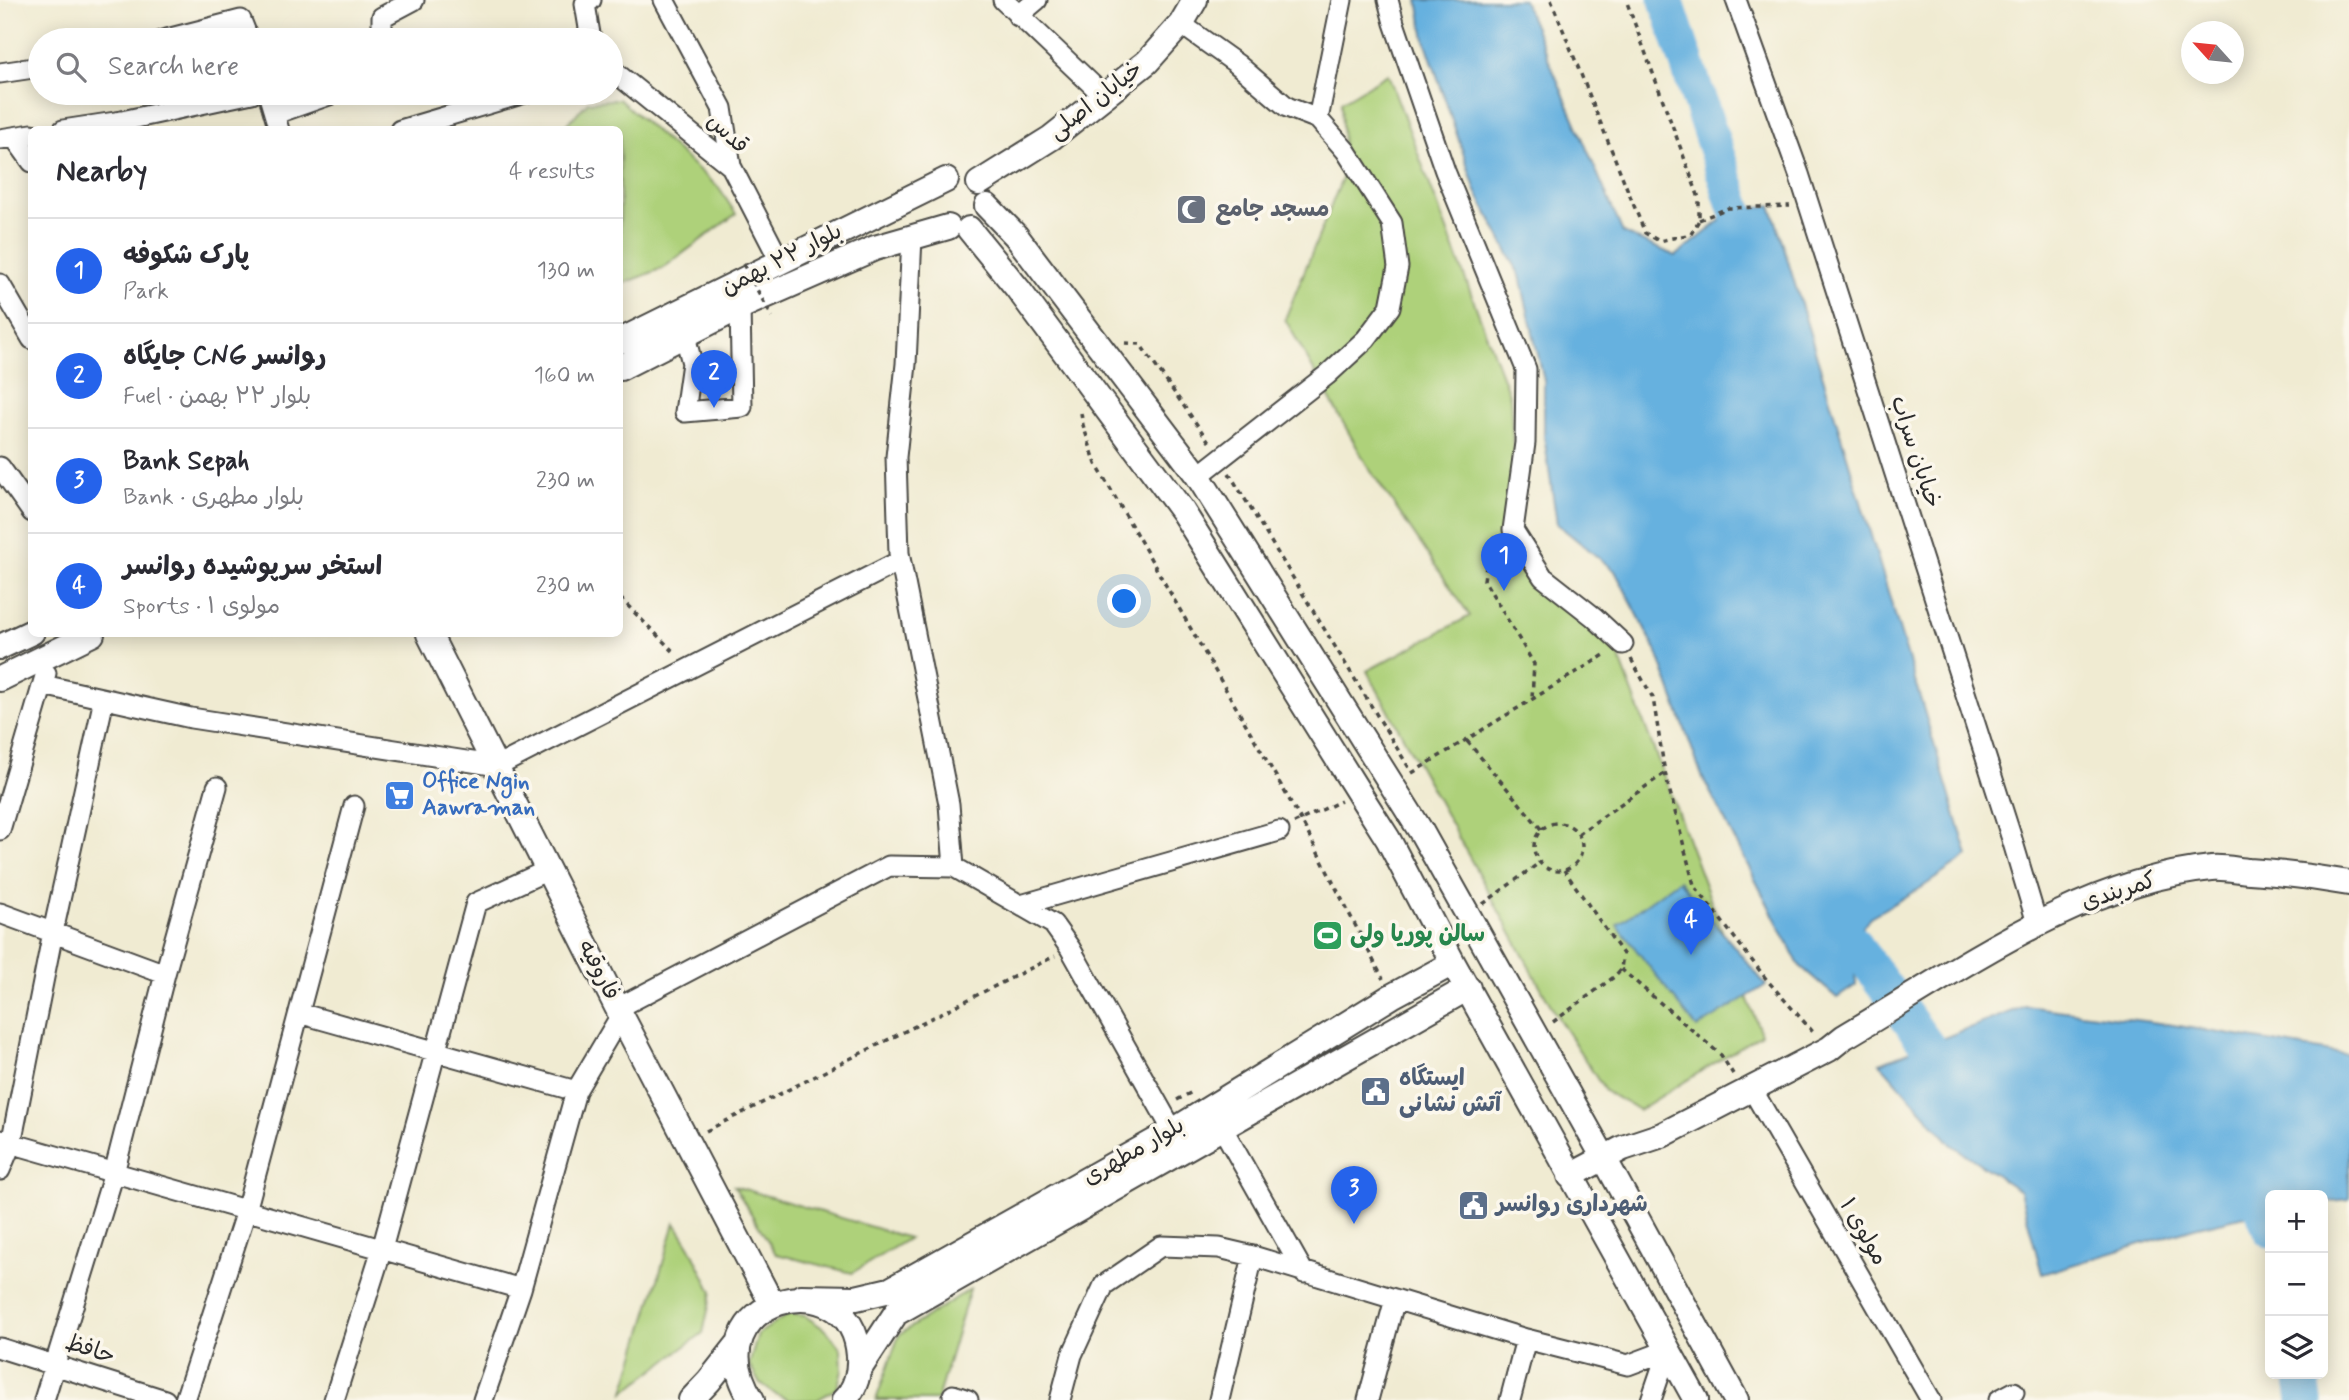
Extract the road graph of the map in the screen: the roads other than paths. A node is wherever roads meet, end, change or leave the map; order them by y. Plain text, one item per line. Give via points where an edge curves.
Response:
1 (414, 0) edge
2 (591, 0) edge
3 (664, 0) edge
4 (1003, 0) edge
5 (1037, 0) edge
6 (1195, 0) edge
7 (1342, 0) edge
8 (1388, 0) edge
9 (1736, 0) edge
10 (1018, 16) junction
11 (1181, 24) junction
12 (210, 28) edge
13 (244, 28) edge
14 (382, 28) edge
15 (589, 28) edge
16 (28, 68) edge
17 (0, 73) edge
18 (623, 79) edge
19 (1104, 96) junction
20 (204, 105) edge
21 (272, 105) edge
22 (311, 105) edge
23 (484, 105) edge
24 (1318, 118) junction
25 (277, 122) edge
26 (124, 125) edge
27 (414, 126) edge
28 (15, 137) edge
29 (28, 156) edge
30 (731, 166) junction
31 (946, 180) junction
32 (979, 183) junction
33 (988, 206) junction
34 (958, 228) junction
35 (912, 237) junction
36 (780, 261) junction
37 (0, 284) edge
38 (740, 307) junction
39 (28, 332) edge
40 (685, 336) junction
41 (623, 340) edge
42 (623, 367) edge
43 (0, 467) edge
44 (1198, 476) junction
45 (28, 506) edge
46 (900, 561) junction
47 (28, 634) edge
48 (86, 637) edge
49 (431, 637) edge
50 (1623, 644) road end
51 (0, 647) edge
52 (50, 655) junction
53 (0, 679) edge
54 (43, 685) junction
55 (104, 699) junction
56 (1378, 764) junction
57 (498, 766) junction
58 (1354, 786) junction
59 (217, 787) dead end
60 (354, 806) dead end
61 (0, 830) edge
62 (1279, 831) road end
63 (954, 867) junction
64 (548, 870) junction
65 (2349, 883) edge
66 (1021, 905) junction
67 (0, 913) edge
68 (2037, 923) junction
69 (52, 932) junction
70 (1453, 963) junction
71 (164, 974) junction
72 (1468, 988) junction
73 (620, 1012) junction
74 (299, 1013) junction
75 (436, 1052) junction
76 (1748, 1090) junction
77 (576, 1091) junction
78 (1223, 1129) junction
79 (1173, 1131) junction
80 (5, 1142) edge
81 (1604, 1158) junction
82 (0, 1170) edge
83 (114, 1173) junction
84 (1570, 1175) junction
85 (246, 1211) junction
86 (382, 1249) junction
87 (1253, 1256) junction
88 (1304, 1273) junction
89 (521, 1289) junction
90 (801, 1297) junction
91 (1395, 1299) junction
92 (772, 1304) junction
93 (1526, 1339) junction
94 (739, 1343) junction
95 (0, 1348) edge
96 (1668, 1350) junction
97 (54, 1364) junction
98 (860, 1368) junction
99 (44, 1400) edge
100 (165, 1400) edge
101 (186, 1400) edge
102 (334, 1400) edge
103 (483, 1400) edge
104 (691, 1400) edge
105 (752, 1400) edge
106 (844, 1400) edge
107 (1060, 1400) edge
108 (1219, 1400) edge
109 (1368, 1400) edge
110 (1510, 1400) edge
111 (1651, 1400) edge
112 (1696, 1400) edge
113 (1736, 1400) edge
114 (1931, 1400) edge

1 - 14 street via 382,17
2 - 15 street via 585,4
3 - 30 street via 722,108
4 - 10 street
5 - 10 street
6 - 11 main road, خیابان اصلی
7 - 24 street
8 - 50 street via 1445,171 1526,369 1525,443 1513,530 1544,577
9 - 68 street, خیابان سراب via 1839,293
10 - 19 street
11 - 19 main road, خیابان اصلی via 1147,62
11 - 24 street via 1287,107
12 - 13 street via 241,20
16 - 17 street
18 - 30 street, قدس
19 - 32 main road, خیابان اصلی via 1051,138
20 - 26 street
21 - 25 street
22 - 25 street
23 - 27 street
24 - 44 street via 1346,151 1392,223 1398,267 1390,307 1366,339 1327,375
28 - 29 street
30 - 36 street, قدس
31 - 32 main road via 963,176
31 - 34 main road via 934,202 938,216
31 - 36 main road, بلوار ۲۲ بهمن
32 - 33 main road
33 - 34 main road via 982,220
33 - 44 main road via 1016,236
34 - 35 main road, بلوار ۲۲ بهمن
34 - 58 main road via 1086,382 1183,512
35 - 38 main road, بلوار ۲۲ بهمن via 875,248
35 - 46 street via 896,457
36 - 41 main road, بلوار ۲۲ بهمن
37 - 39 street
38 - 40 main road, بلوار ۲۲ بهمن
38 - 40 street via 742,407 685,412 692,363
40 - 42 main road, بلوار ۲۲ بهمن
43 - 45 street
44 - 56 main road
46 - 57 street
46 - 63 street via 949,804
47 - 51 main road
48 - 52 main road
49 - 57 main road, فاروقیه
52 - 53 main road
52 - 54 street
54 - 55 street
54 - 61 street
55 - 57 street via 191,718
55 - 69 street
56 - 58 main road
56 - 81 main road via 1422,833
57 - 64 main road, فاروقیه
58 - 70 main road via 1388,839
59 - 71 street
60 - 74 street
62 - 66 street
63 - 66 street
63 - 73 street via 889,866
64 - 73 main road, فاروقیه
64 - 75 street via 476,903
65 - 68 main road, کمربندی via 2213,868 2106,893
66 - 79 street via 1053,924 1070,948
67 - 69 street
68 - 76 main road, کمربندی via 1837,1043
69 - 71 street
69 - 80 street
70 - 72 main road
70 - 79 main road, بلوار مطهری
71 - 83 street
72 - 78 main road, بلوار مطهری
72 - 84 main road
73 - 77 street
73 - 92 main road, فاروقیه
74 - 75 street
74 - 85 street
75 - 77 street
75 - 86 street
76 - 81 main road, کمربندی via 1662,1135
76 - 114 street, مولوی ۱
77 - 89 street
78 - 88 street
78 - 98 main road, بلوار مطهری via 896,1313
79 - 90 main road, بلوار مطهری via 890,1290 856,1298
80 - 82 street
80 - 83 street
81 - 84 main road, کمربندی
81 - 113 main road
83 - 85 street
83 - 97 street
84 - 96 main road
85 - 86 street
85 - 101 street
86 - 89 street
86 - 102 street
87 - 88 street
87 - 107 street via 1219,1248 1161,1246 1104,1285 1072,1355
87 - 108 street
88 - 91 street
89 - 103 street
90 - 92 main road, بلوار مطهری
90 - 98 main road via 826,1304 846,1320 858,1342
91 - 93 street
91 - 109 street
92 - 94 main road via 751,1320
93 - 96 street via 1628,1365
93 - 110 street
94 - 104 main road
94 - 105 main road via 741,1383
95 - 97 street, حافظ
96 - 111 street
96 - 112 main road
97 - 99 street
97 - 100 street, حافظ
98 - 106 main road, بلوار مطهری

